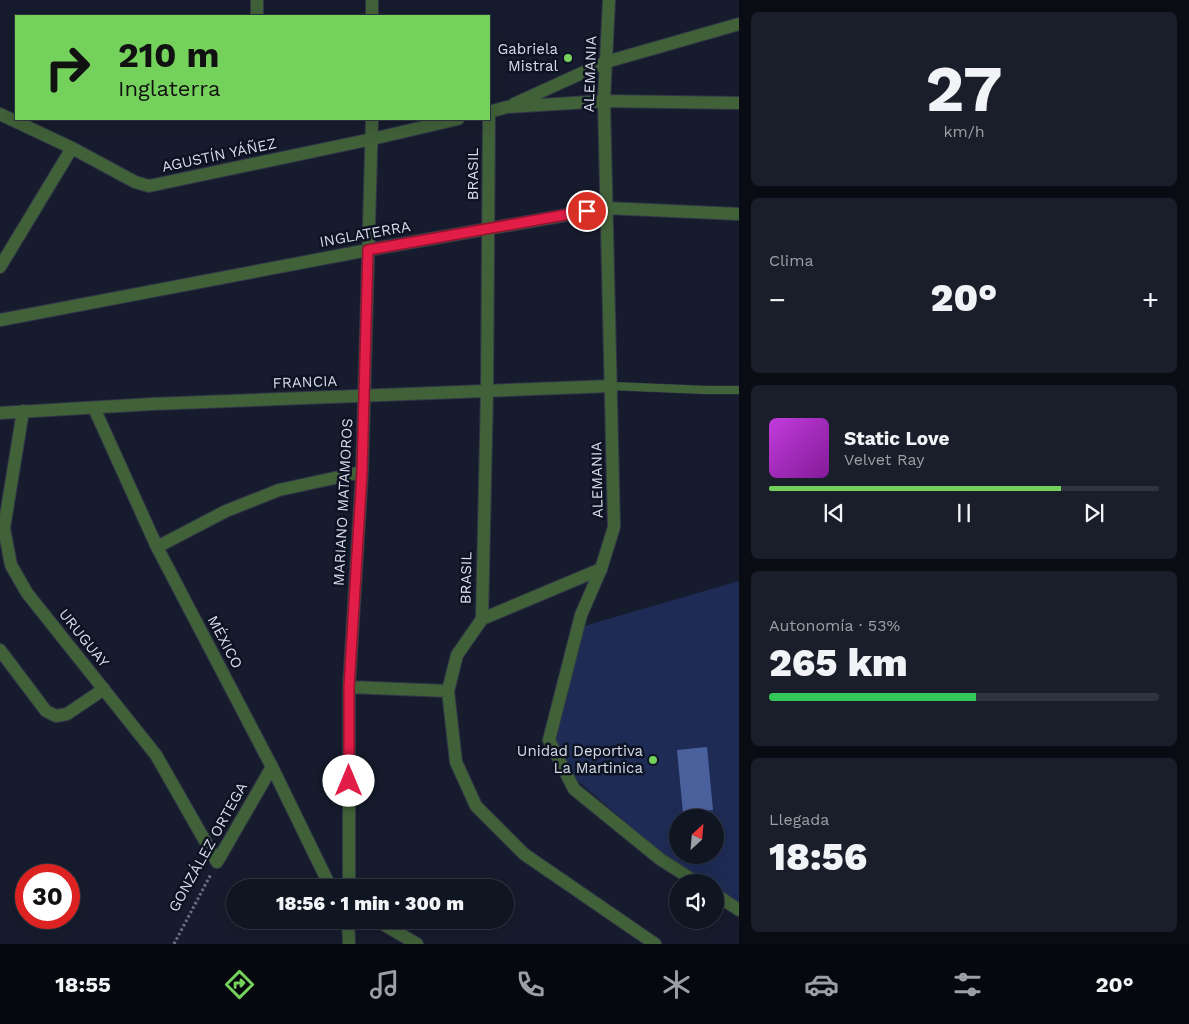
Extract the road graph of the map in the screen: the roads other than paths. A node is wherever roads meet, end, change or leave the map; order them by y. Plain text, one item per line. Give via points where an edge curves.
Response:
1 (256, 0) edge
2 (372, 0) edge
3 (609, 0) edge
4 (257, 15) edge
5 (372, 15) edge
6 (739, 24) edge
7 (606, 62) junction
8 (604, 101) junction
9 (739, 103) edge
10 (507, 107) junction
11 (490, 112) edge
12 (0, 114) edge
13 (372, 120) edge
14 (454, 120) edge
15 (489, 120) edge
16 (372, 139) junction
17 (72, 148) junction
18 (606, 208) junction
19 (739, 214) edge
20 (489, 228) junction
21 (368, 250) junction
22 (0, 267) edge
23 (0, 320) edge
24 (611, 386) junction
25 (739, 390) edge
26 (487, 391) junction
27 (364, 396) junction
28 (94, 408) junction
29 (23, 411) junction
30 (0, 413) edge
31 (362, 472) junction
32 (156, 547) junction
33 (602, 569) junction
34 (482, 619) junction
35 (0, 650) edge
36 (349, 687) junction
37 (104, 689) junction
38 (448, 691) junction
39 (272, 767) junction
40 (217, 862) joint
41 (683, 874) edge
42 (327, 879) edge
43 (349, 879) edge
44 (724, 900) edge
45 (739, 910) edge
46 (348, 929) edge
47 (391, 929) edge
48 (349, 944) edge
49 (417, 944) edge
50 (655, 944) edge

1 - 4 street
2 - 5 street
3 - 7 street, ALEMANIA
6 - 7 street
7 - 8 street, ALEMANIA
7 - 10 street
8 - 9 street
8 - 10 street
8 - 18 street, ALEMANIA
10 - 11 street
12 - 17 street, AGUSTÍN YÁÑEZ
13 - 16 street, MARIANO MATAMOROS
14 - 16 street, AGUSTÍN YÁÑEZ
15 - 20 street, BRASIL
16 - 17 street, AGUSTÍN YÁÑEZ via 149,186 135,182
16 - 21 street, MARIANO MATAMOROS
17 - 22 street
18 - 19 street, INGLATERRA
18 - 20 street, INGLATERRA
18 - 24 street, ALEMANIA
20 - 21 street, INGLATERRA
20 - 26 street, BRASIL
21 - 23 street, INGLATERRA
21 - 27 street, MARIANO MATAMOROS
24 - 25 lane
24 - 26 street, FRANCIA
24 - 33 street, ALEMANIA via 614,527
26 - 27 street, FRANCIA
26 - 34 street, BRASIL
27 - 28 street, FRANCIA
27 - 31 street, MARIANO MATAMOROS
28 - 29 street, FRANCIA
28 - 32 street, MÉXICO
29 - 30 street, FRANCIA
29 - 37 street, URUGUAY via 4,528 11,565 26,593
31 - 32 street via 279,490 226,511
31 - 36 street, MARIANO MATAMOROS
32 - 39 street, MÉXICO
33 - 34 street
33 - 41 street, ALEMANIA via 581,615 549,740 574,789 660,859
34 - 38 street, BRASIL via 457,654
35 - 37 street via 46,711 56,716 67,714
36 - 38 street
36 - 43 street, MARIANO MATAMOROS
37 - 40 street, URUGUAY via 156,756
38 - 50 street, BRASIL via 456,762 476,806 524,854
39 - 40 street, GONZÁLEZ ORTEGA
39 - 42 street, MÉXICO
44 - 45 street
46 - 48 street
47 - 49 street

